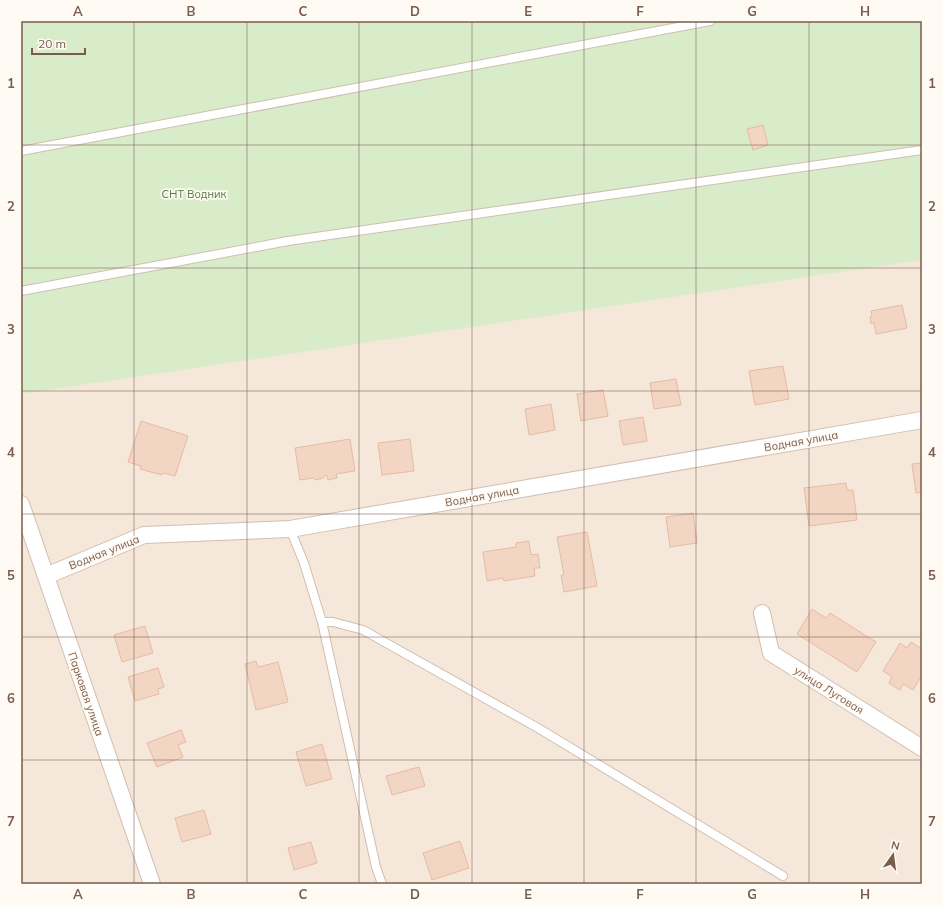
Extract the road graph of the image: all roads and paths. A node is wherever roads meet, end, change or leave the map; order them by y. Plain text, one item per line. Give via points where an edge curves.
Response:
1 (710, 21) edge
2 (922, 150) edge
3 (21, 151) edge
4 (21, 291) edge
5 (922, 420) edge
6 (21, 504) edge
7 (290, 529) junction
8 (46, 576) junction
9 (762, 613) dead end
10 (322, 622) junction
11 (922, 748) edge
12 (782, 876) dead end
13 (152, 884) edge
14 (382, 884) edge

1 - 3 lane
2 - 4 lane via 288,241
5 - 7 street, Водная улица
6 - 8 street, Парковая улица
7 - 8 street, Водная улица via 144,535
7 - 10 lane via 304,563
8 - 13 street, Парковая улица
9 - 11 street, улица Луговая via 771,653
10 - 12 lane via 333,622 363,630 538,728
10 - 14 lane via 376,867

